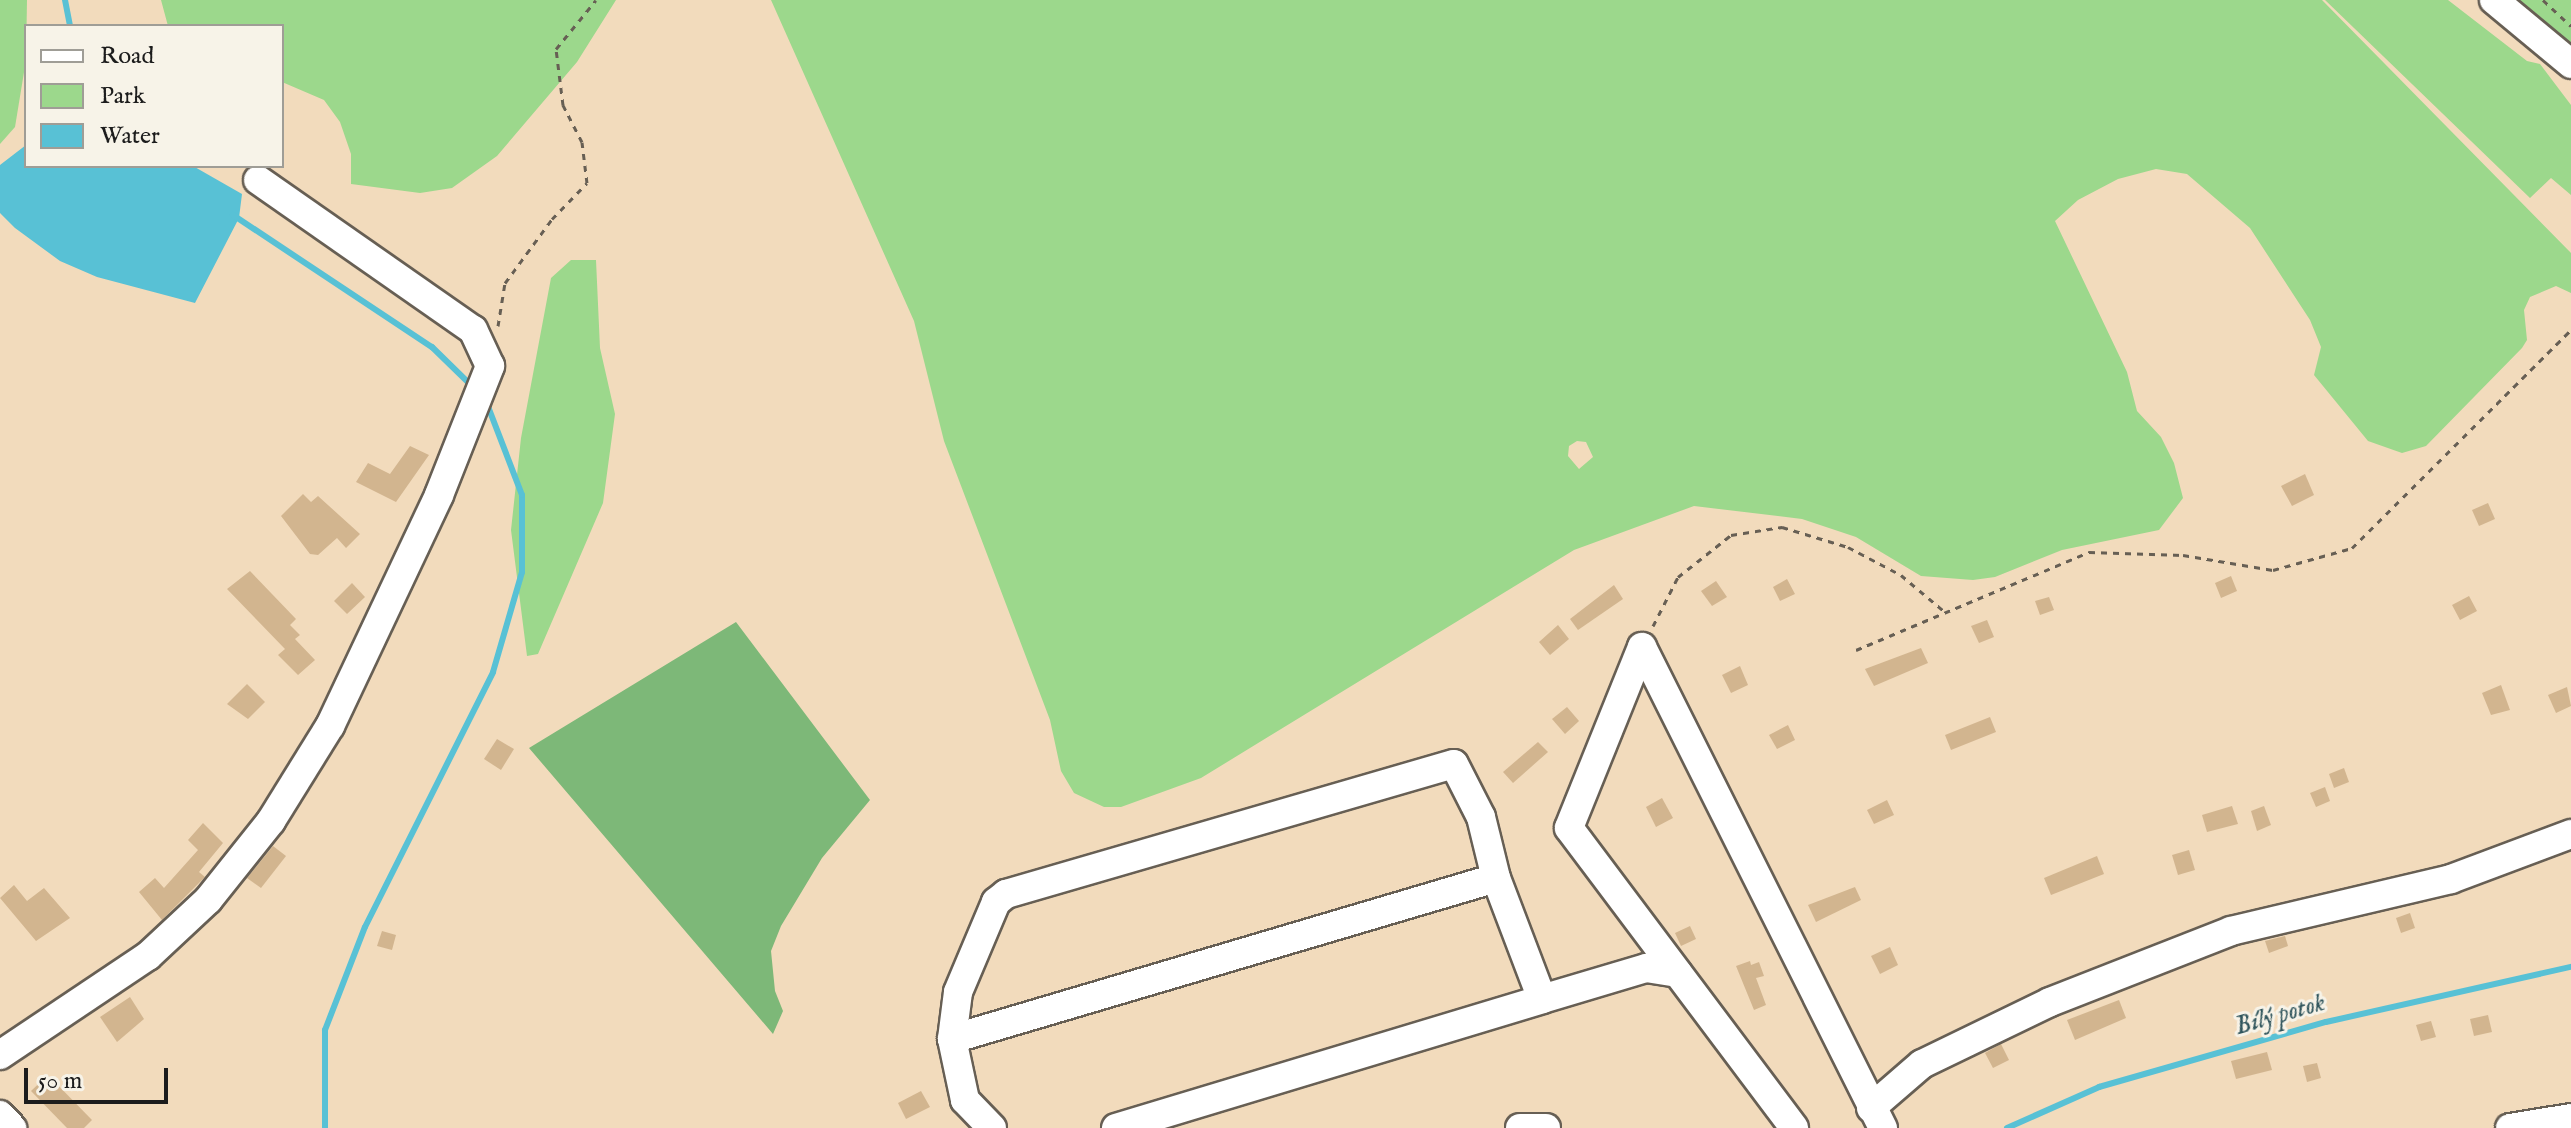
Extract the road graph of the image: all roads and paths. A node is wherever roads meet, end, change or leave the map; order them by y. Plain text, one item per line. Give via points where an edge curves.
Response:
1 (596, 0) edge
2 (2494, 0) edge
3 (2543, 0) edge
4 (2571, 26) edge
5 (2571, 64) edge
6 (258, 180) dead end
7 (2571, 330) edge
8 (490, 366) junction
9 (1946, 613) junction
10 (1642, 647) junction
11 (1856, 650) dead end
12 (2571, 834) edge
13 (1496, 878) junction
14 (1678, 973) junction
15 (1542, 999) junction
16 (952, 1039) junction
17 (0, 1055) edge
18 (0, 1115) edge
19 (1877, 1118) edge
20 (2571, 1118) edge
21 (12, 1128) edge
22 (992, 1128) edge
23 (1116, 1128) edge
24 (1522, 1128) edge
25 (1546, 1128) edge
26 (1794, 1128) edge
27 (2510, 1128) edge

1 - 8 path via 556,49 563,105 582,142 587,183 552,219 505,283
2 - 5 street
3 - 4 path
6 - 8 street via 473,330
7 - 9 path via 2352,548 2273,570 2183,555 2089,552
8 - 17 street via 439,495 330,726 271,821 208,900 148,956
9 - 10 path via 1901,575 1848,547 1782,527 1731,535 1678,577
9 - 11 path
10 - 14 street via 1569,828
10 - 19 street
12 - 19 street via 2451,879 2203,941 2050,1002 1922,1064
13 - 15 street
13 - 16 street
13 - 16 street via 1481,817 1454,764 1006,894 996,902 958,992
14 - 15 street via 1646,968
14 - 26 street
15 - 23 street
16 - 22 street via 965,1100
18 - 21 street
20 - 27 street
24 - 25 street

